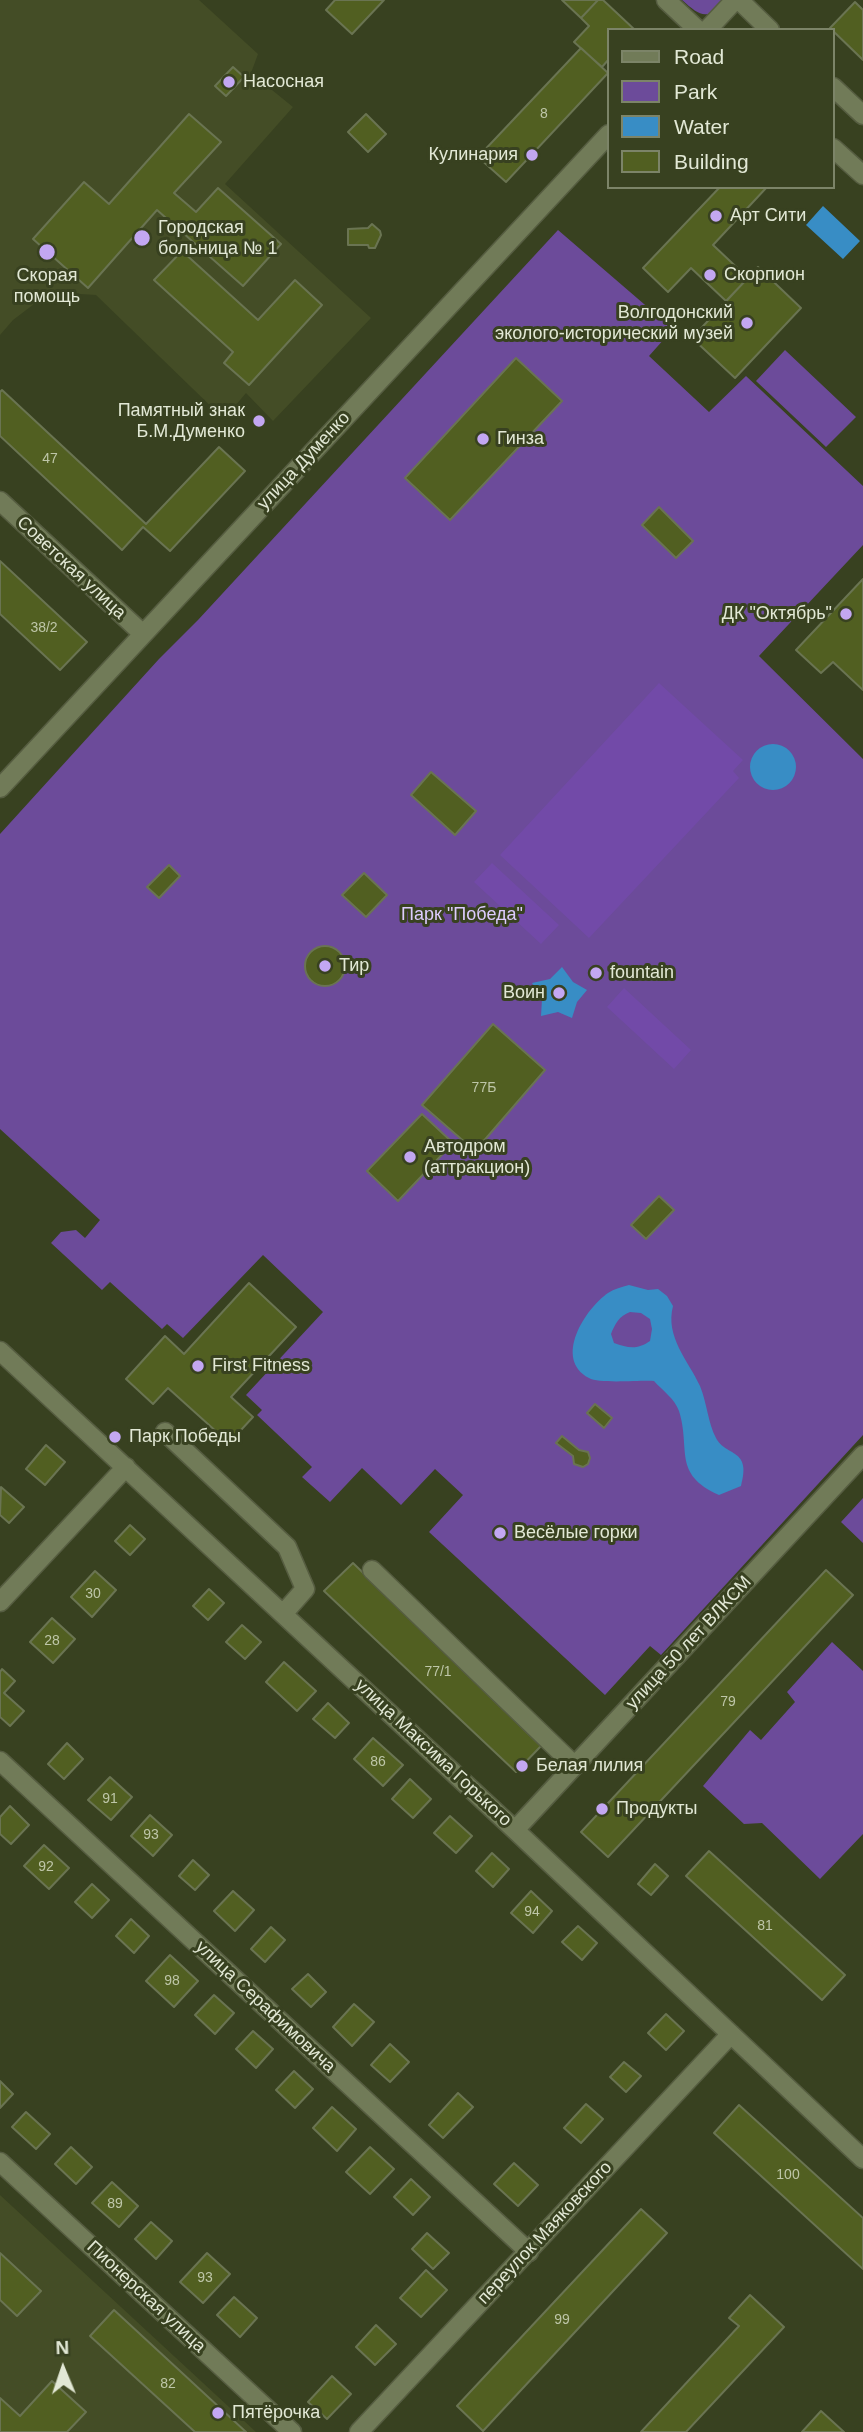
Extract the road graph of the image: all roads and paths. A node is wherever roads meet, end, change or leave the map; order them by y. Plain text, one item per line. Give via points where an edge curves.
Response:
1 (666, 0) edge
2 (737, 0) edge
3 (696, 28) edge
4 (709, 28) edge
5 (769, 28) edge
6 (835, 89) edge
7 (863, 115) edge
8 (608, 135) edge
9 (835, 150) edge
10 (863, 175) edge
11 (0, 501) edge
12 (143, 634) junction
13 (0, 788) edge
14 (0, 1351) edge
15 (165, 1432) dead end
16 (863, 1455) edge
17 (127, 1467) junction
18 (372, 1570) dead end
19 (0, 1602) edge
20 (283, 1614) junction
21 (0, 1761) edge
22 (575, 1766) junction
23 (515, 1830) junction
24 (731, 2034) junction
25 (863, 2159) edge
26 (0, 2162) edge
27 (529, 2252) junction
28 (292, 2432) edge
29 (359, 2432) edge

1 - 3 street
2 - 4 street
2 - 5 street
6 - 7 street
8 - 12 street, улица Думенко
9 - 10 street
11 - 12 street, Советская улица
12 - 13 street, улица Думенко
14 - 17 street, улица Максима Горького
15 - 20 street via 288,1547 305,1589
16 - 22 street, улица 50 лет ВЛКСМ
17 - 19 street
17 - 20 street, улица Максима Горького
18 - 22 street
20 - 23 street, улица Максима Горького
21 - 27 street, улица Серафимовича
22 - 23 street, улица 50 лет ВЛКСМ
23 - 24 street, улица Максима Горького
24 - 25 street, улица Максима Горького
24 - 27 street, переулок Маяковского
26 - 28 street, Пионерская улица
27 - 29 street, переулок Маяковского

